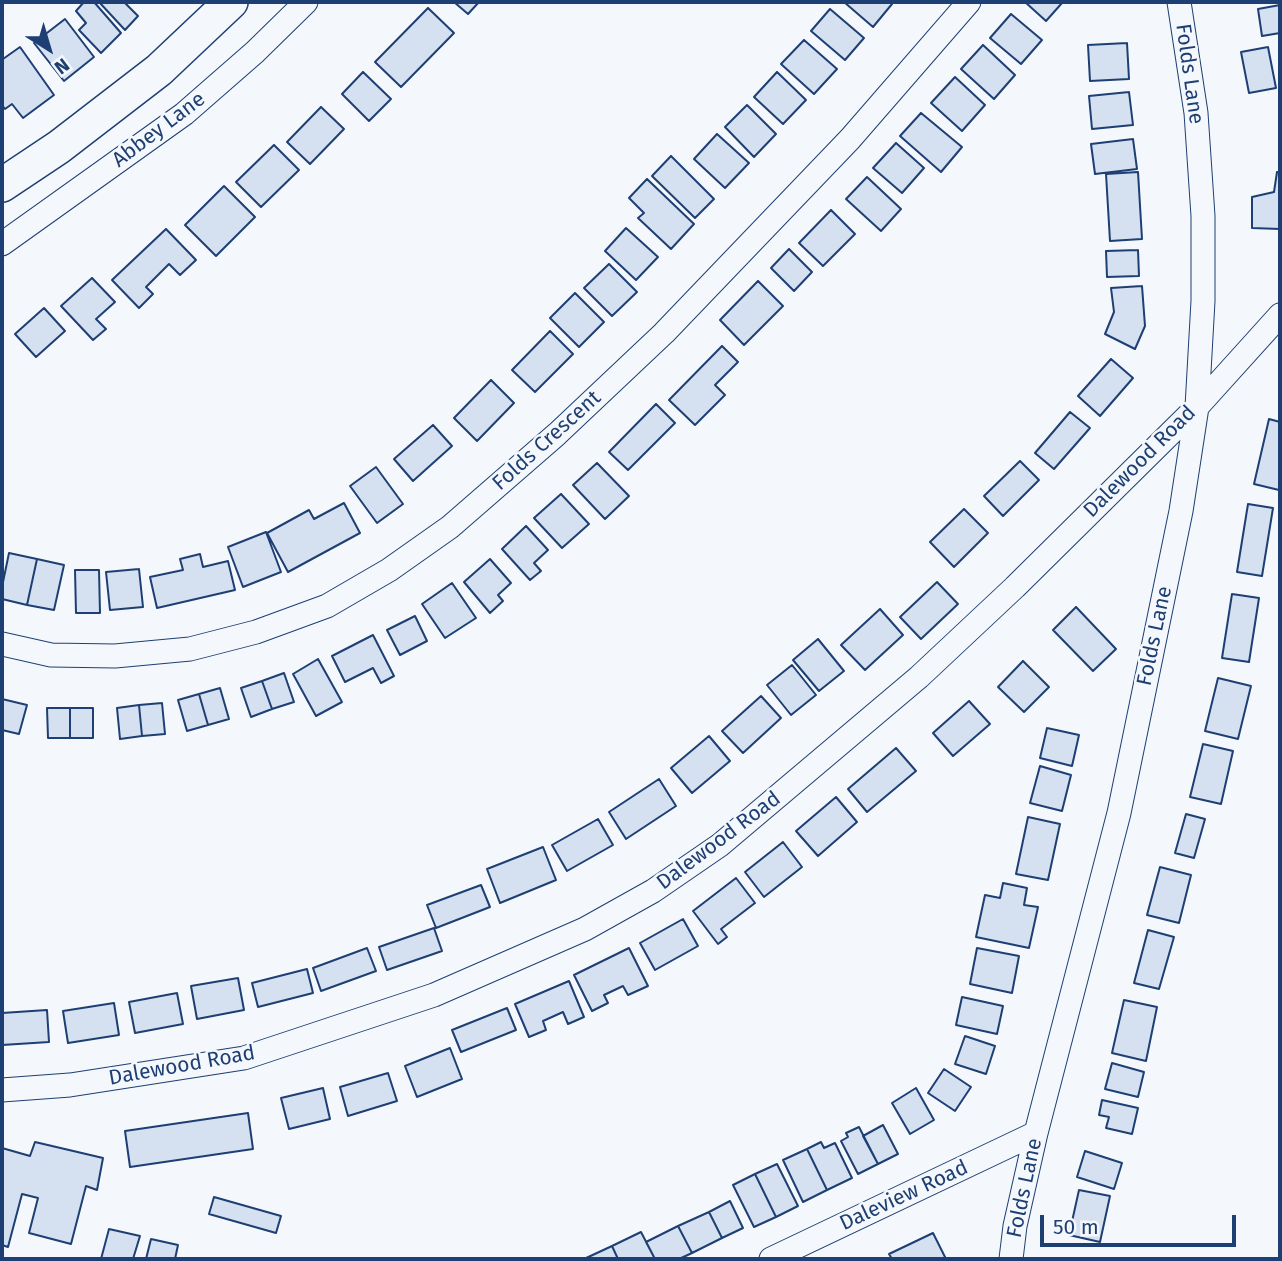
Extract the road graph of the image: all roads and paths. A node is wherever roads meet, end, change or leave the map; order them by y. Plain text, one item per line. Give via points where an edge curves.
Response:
1 (231, 2) edge
2 (306, 2) edge
3 (969, 2) edge
4 (1179, 2) edge
5 (2, 185) edge
6 (2, 244) edge
7 (1280, 315) edge
8 (1197, 407) junction
9 (2, 644) edge
10 (2, 1090) edge
11 (1036, 1133) junction
12 (771, 1259) edge
13 (1011, 1259) edge

1 - 5 main road via 159,71
2 - 6 street, Abbey Lane via 184,114
3 - 9 street, Folds Crescent via 850,139 664,332 450,527 389,570 327,606 256,632 190,649 77,656
4 - 8 street, Folds Lane via 1196,113 1203,216
7 - 8 street, Dalewood Road
8 - 10 street, Dalewood Road via 919,677 720,845 653,891 585,929 434,995 244,1058
8 - 11 street, Folds Lane via 1181,511 1119,813
11 - 12 street, Daleview Road
11 - 13 street, Folds Lane

